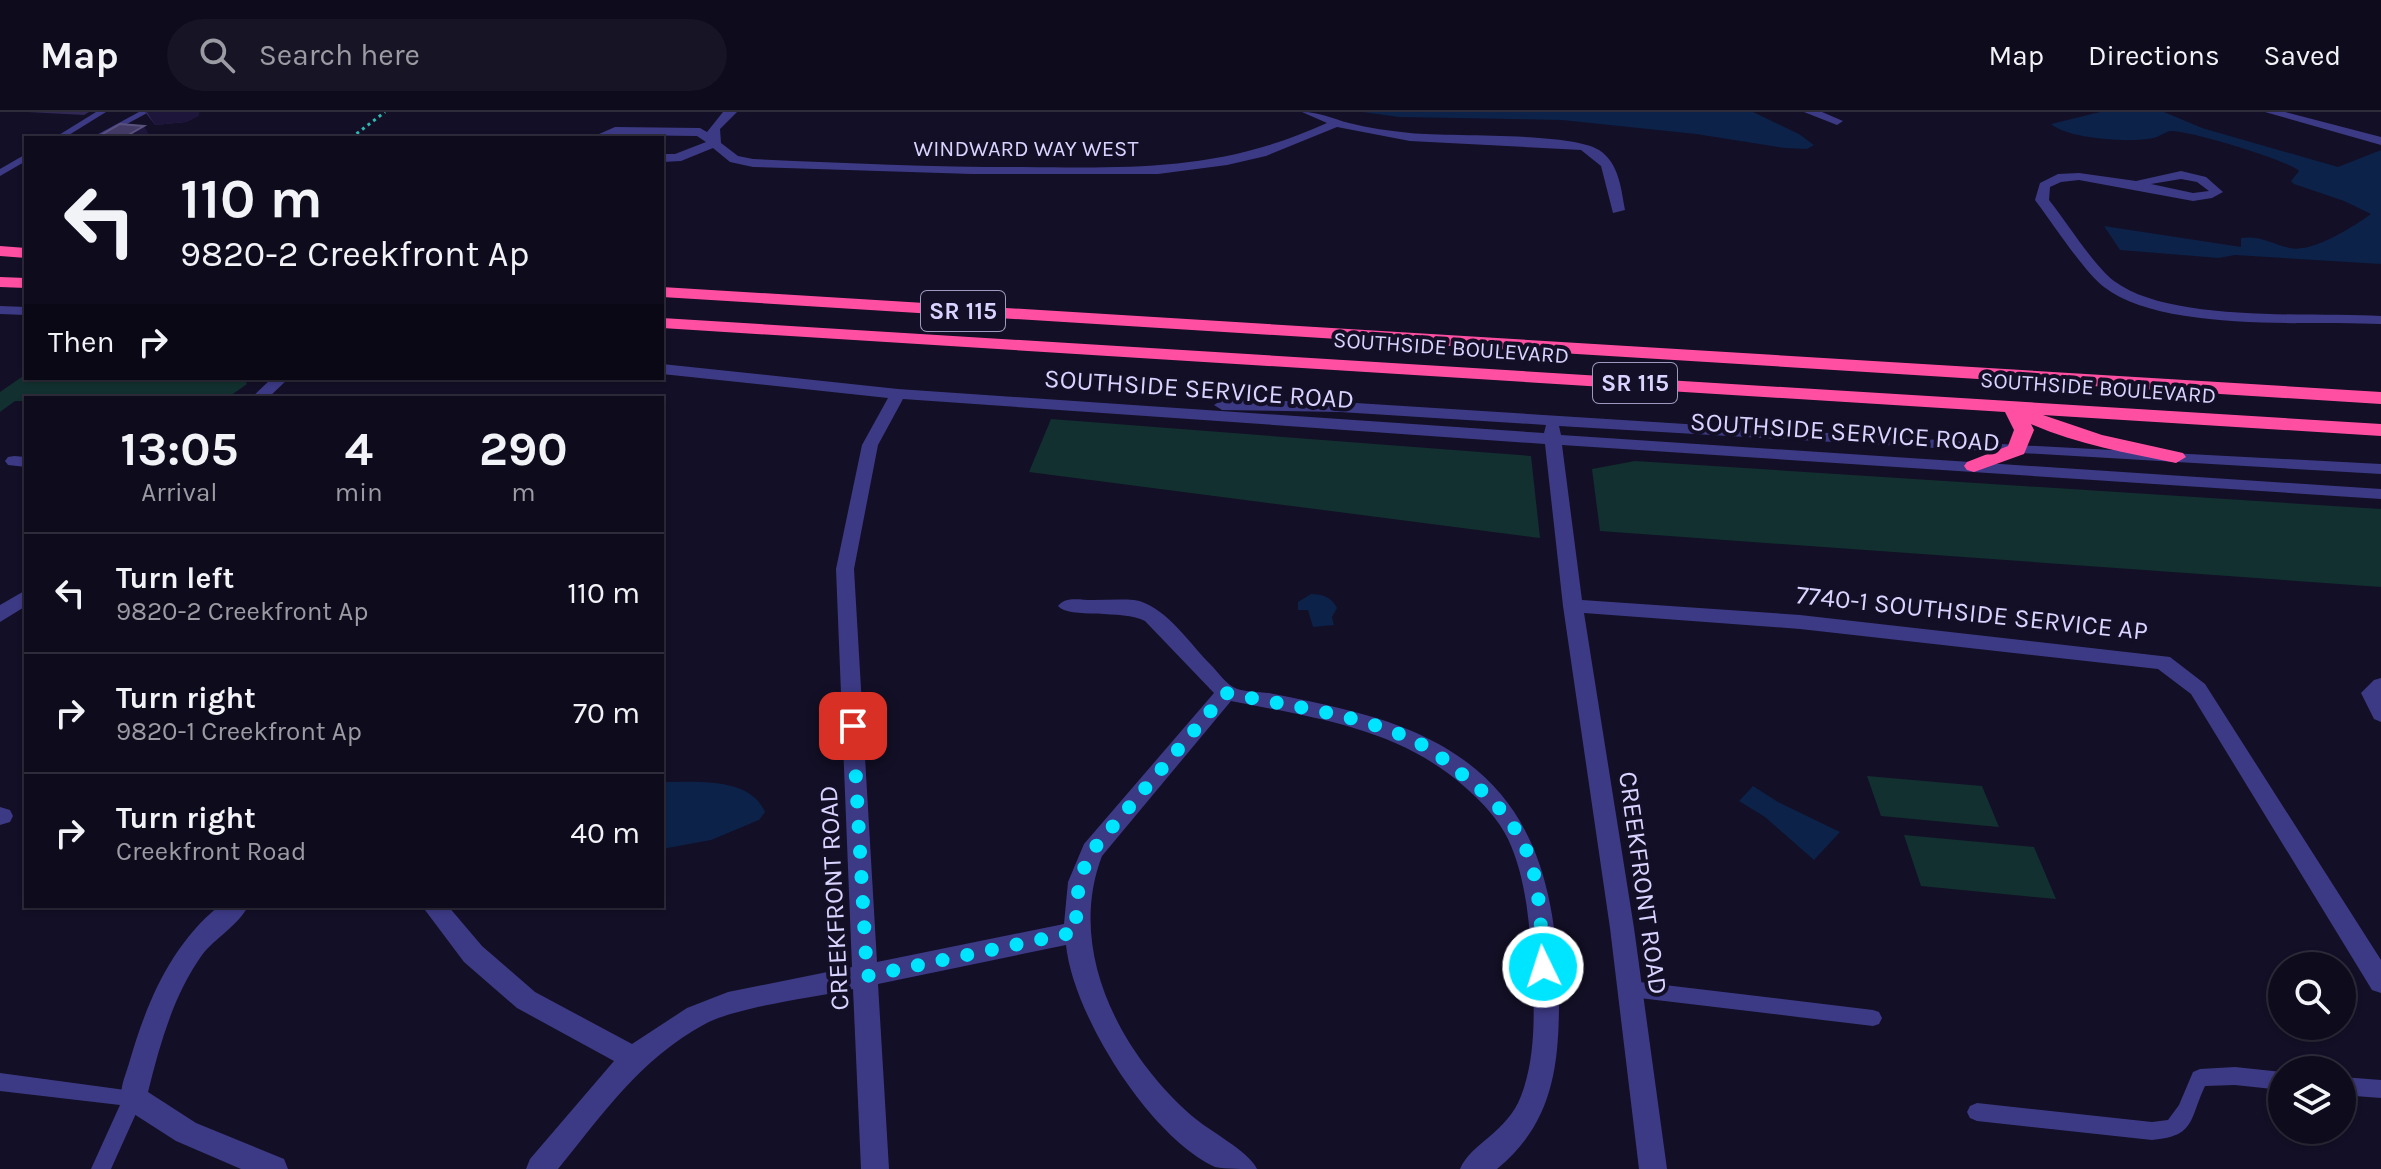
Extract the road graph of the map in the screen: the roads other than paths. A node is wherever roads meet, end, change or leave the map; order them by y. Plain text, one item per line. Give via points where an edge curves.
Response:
1 (102, 112) edge
2 (145, 112) edge
3 (731, 112) edge
4 (1308, 112) edge
5 (1810, 112) edge
6 (2271, 112) edge
7 (1837, 121) dead end
8 (1334, 124) junction
9 (61, 136) edge
10 (99, 136) edge
11 (601, 136) edge
12 (2381, 141) edge
13 (715, 143) junction
14 (24, 158) edge
15 (664, 158) edge
16 (24, 166) edge
17 (2, 172) edge
18 (2141, 183) junction
19 (1618, 210) dead end
20 (0, 251) edge
21 (24, 253) edge
22 (0, 282) edge
23 (24, 283) edge
24 (664, 292) edge
25 (0, 310) edge
26 (24, 311) edge
27 (2381, 320) edge
28 (664, 323) edge
29 (664, 369) edge
30 (1950, 372) junction
31 (279, 380) edge
32 (898, 394) junction
33 (261, 396) edge
34 (2381, 398) edge
35 (1018, 401) junction
36 (2012, 407) junction
37 (1552, 419) junction
38 (2381, 430) edge
39 (1553, 439) junction
40 (2017, 450) junction
41 (2176, 457) junction
42 (1974, 466) junction
43 (2381, 469) edge
44 (2381, 494) edge
45 (24, 597) edge
46 (1068, 606) dead end
47 (1573, 606) junction
48 (1, 614) edge
49 (24, 615) edge
50 (2381, 685) edge
51 (1226, 693) junction
52 (2381, 714) edge
53 (234, 908) edge
54 (436, 908) edge
55 (1076, 932) junction
56 (867, 976) junction
57 (2381, 982) edge
58 (1631, 989) junction
59 (1873, 1018) dead end
60 (633, 1058) junction
61 (2268, 1080) edge
62 (0, 1082) edge
63 (2356, 1087) edge
64 (2381, 1089) edge
65 (133, 1098) junction
66 (1977, 1112) dead end
67 (101, 1169) edge
68 (274, 1169) edge
69 (540, 1169) edge
70 (875, 1169) edge
71 (1243, 1169) edge
72 (1474, 1169) edge
73 (1653, 1169) edge

1 - 9 lane
2 - 10 lane
3 - 13 street via 717,122
4 - 8 street
5 - 7 street
6 - 12 street
8 - 13 street, WINDWARD WAY WEST via 1277,151 1176,169 998,171 753,163 734,159
8 - 19 street via 1401,136 1584,147 1603,158 1613,175
11 - 13 street, WINDWARD WAY WEST via 615,131 700,132
13 - 15 street
14 - 17 lane
16 - 17 lane
18 - 18 street via 2195,197 2217,192 2204,180 2180,175
18 - 27 street via 2072,177 2043,185 2040,192 2107,283 2120,292 2149,305 2201,315
20 - 21 highway
22 - 23 highway
24 - 30 highway, SOUTHSIDE BOULEVARD / SR 115
25 - 26 street
28 - 36 highway, SOUTHSIDE BOULEVARD / SR 115
29 - 32 street, SOUTHSIDE SERVICE ROAD
30 - 34 highway, SOUTHSIDE BOULEVARD / SR 115
30 - 36 highway
31 - 33 street
32 - 35 street, SOUTHSIDE SERVICE ROAD
32 - 56 street, CREEKFRONT ROAD via 870,445 845,555
35 - 37 street, SOUTHSIDE SERVICE ROAD via 1340,407
35 - 39 street, SOUTHSIDE SERVICE ROAD
36 - 38 highway, SOUTHSIDE BOULEVARD / SR 115
36 - 40 highway via 2024,430
36 - 41 highway via 2083,439
37 - 39 street
37 - 40 street, SOUTHSIDE SERVICE ROAD
39 - 42 street, SOUTHSIDE SERVICE ROAD
39 - 47 street
40 - 41 street, SOUTHSIDE SERVICE ROAD
40 - 42 highway
41 - 43 street, SOUTHSIDE SERVICE ROAD
42 - 44 street, SOUTHSIDE SERVICE ROAD
45 - 48 street
46 - 51 street via 1135,607 1152,616
47 - 57 street, 7740-1 SOUTHSIDE SERVICE AP via 1800,622 2163,662 2198,689
47 - 58 street, CREEKFRONT ROAD
48 - 49 street
50 - 52 street via 2371,693
51 - 55 street via 1092,851 1076,893
51 - 72 street via 1378,726 1425,746 1482,790 1519,836 1531,863 1539,905 1548,1028 1541,1082 1526,1120
53 - 65 street via 197,941 177,970 152,1022
54 - 60 street via 473,954 526,1000
55 - 56 street
55 - 71 street via 1086,979 1108,1031 1138,1077 1190,1132
56 - 60 street via 728,1004 696,1016
56 - 70 street, CREEKFRONT ROAD
58 - 59 lane
58 - 73 street, CREEKFRONT ROAD
60 - 69 street
61 - 66 lane via 2200,1078 2190,1109 2172,1129
62 - 65 lane
63 - 64 lane
65 - 67 lane
65 - 68 street via 186,1132

